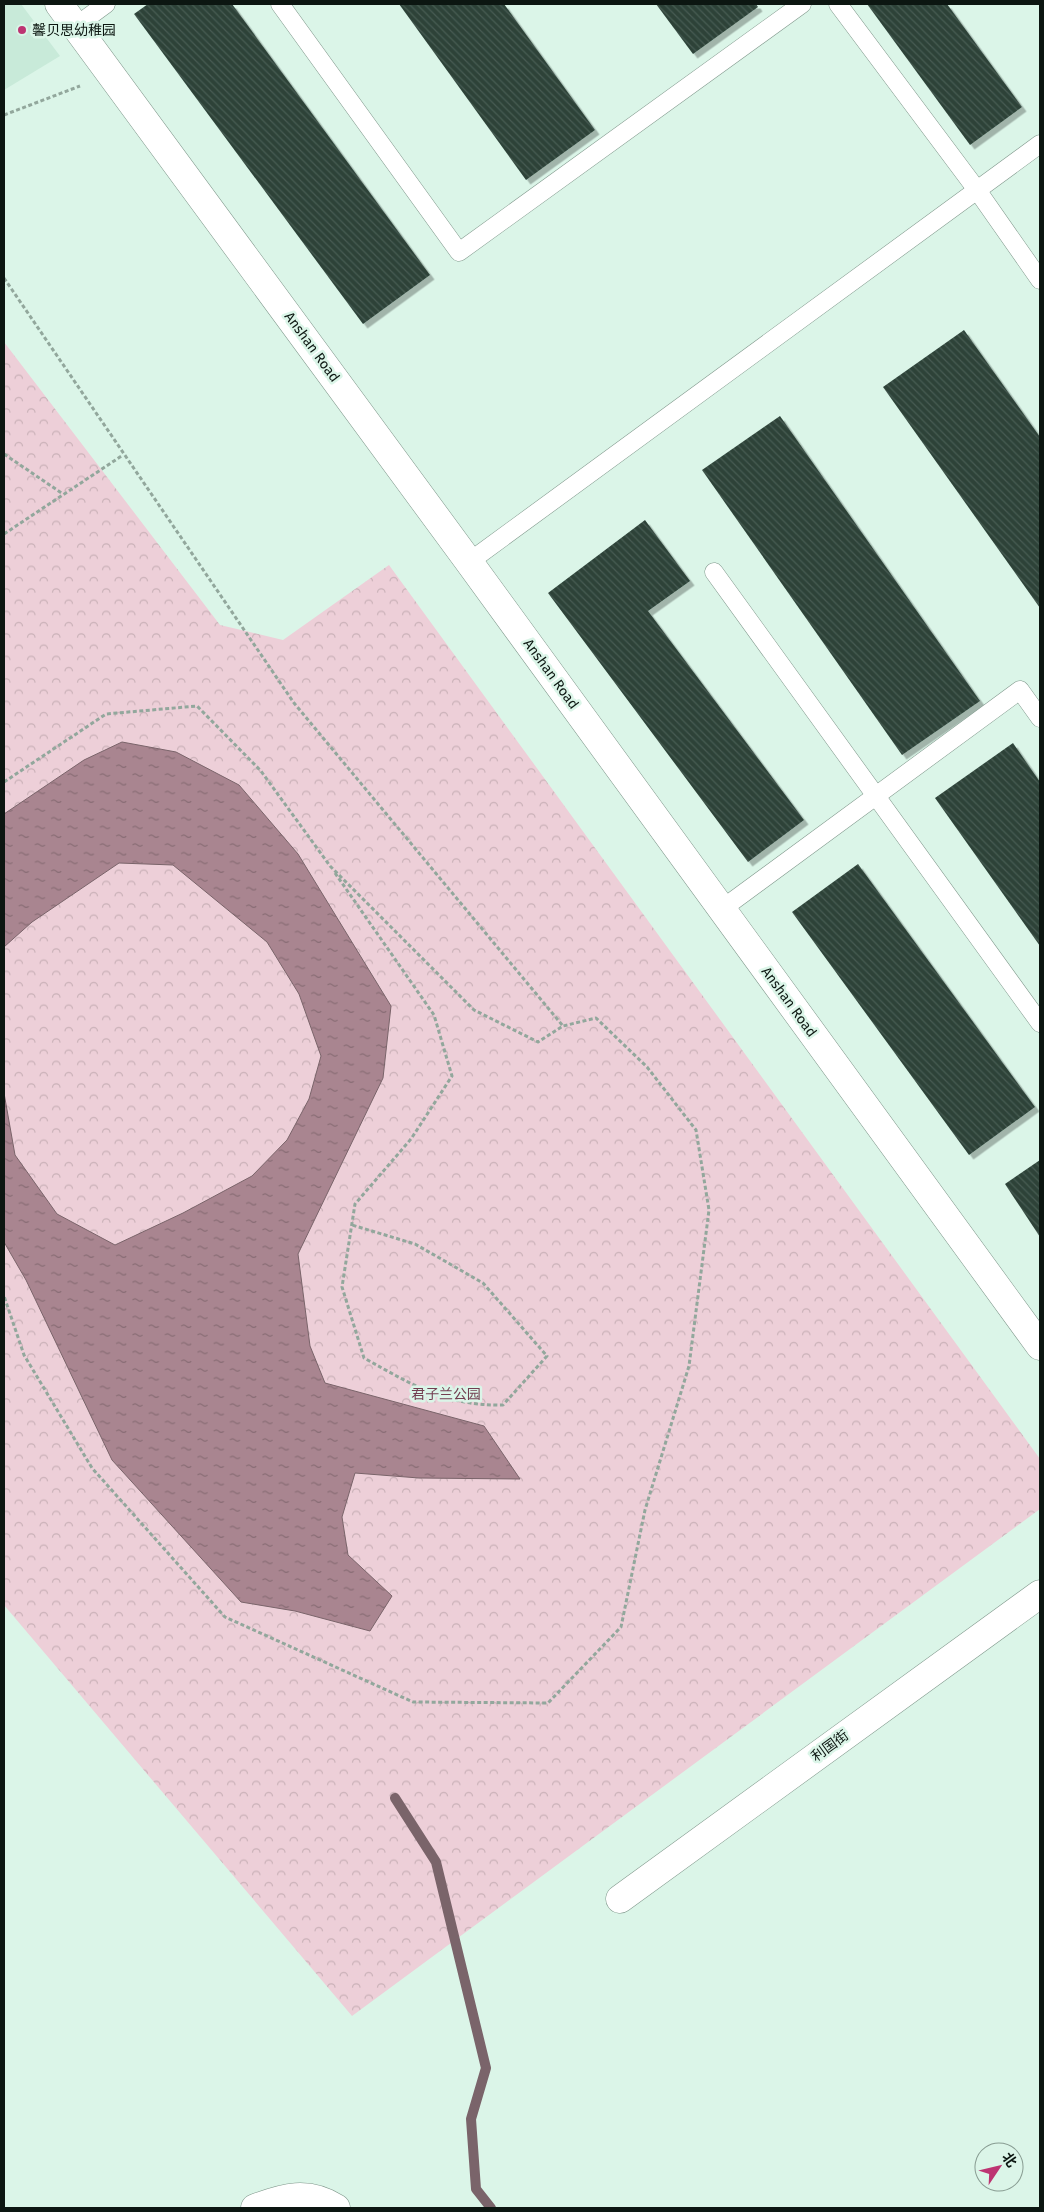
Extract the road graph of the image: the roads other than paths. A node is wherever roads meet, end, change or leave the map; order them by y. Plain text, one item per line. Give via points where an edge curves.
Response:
1 (59, 4) edge
2 (106, 4) edge
3 (280, 4) edge
4 (802, 4) edge
5 (838, 4) edge
6 (76, 26) junction
7 (1040, 144) edge
8 (976, 190) junction
9 (1040, 280) edge
10 (469, 562) junction
11 (714, 572) dead end
12 (1040, 718) edge
13 (876, 797) junction
14 (722, 909) junction
15 (1040, 1023) edge
16 (1040, 1346) edge
17 (1040, 1594) edge
18 (620, 1898) dead end
19 (255, 2208) edge
20 (336, 2208) edge

1 - 6 street, Anshan Road
2 - 6 lane
3 - 4 lane via 459,252
5 - 8 lane
6 - 10 street, Anshan Road
7 - 8 lane
8 - 9 lane
8 - 10 lane
10 - 14 street, Anshan Road
11 - 13 lane
12 - 13 lane via 1020,690
13 - 14 lane
13 - 15 lane
14 - 16 street, Anshan Road
17 - 18 street, 利国街
19 - 20 street via 278,2199 310,2196

